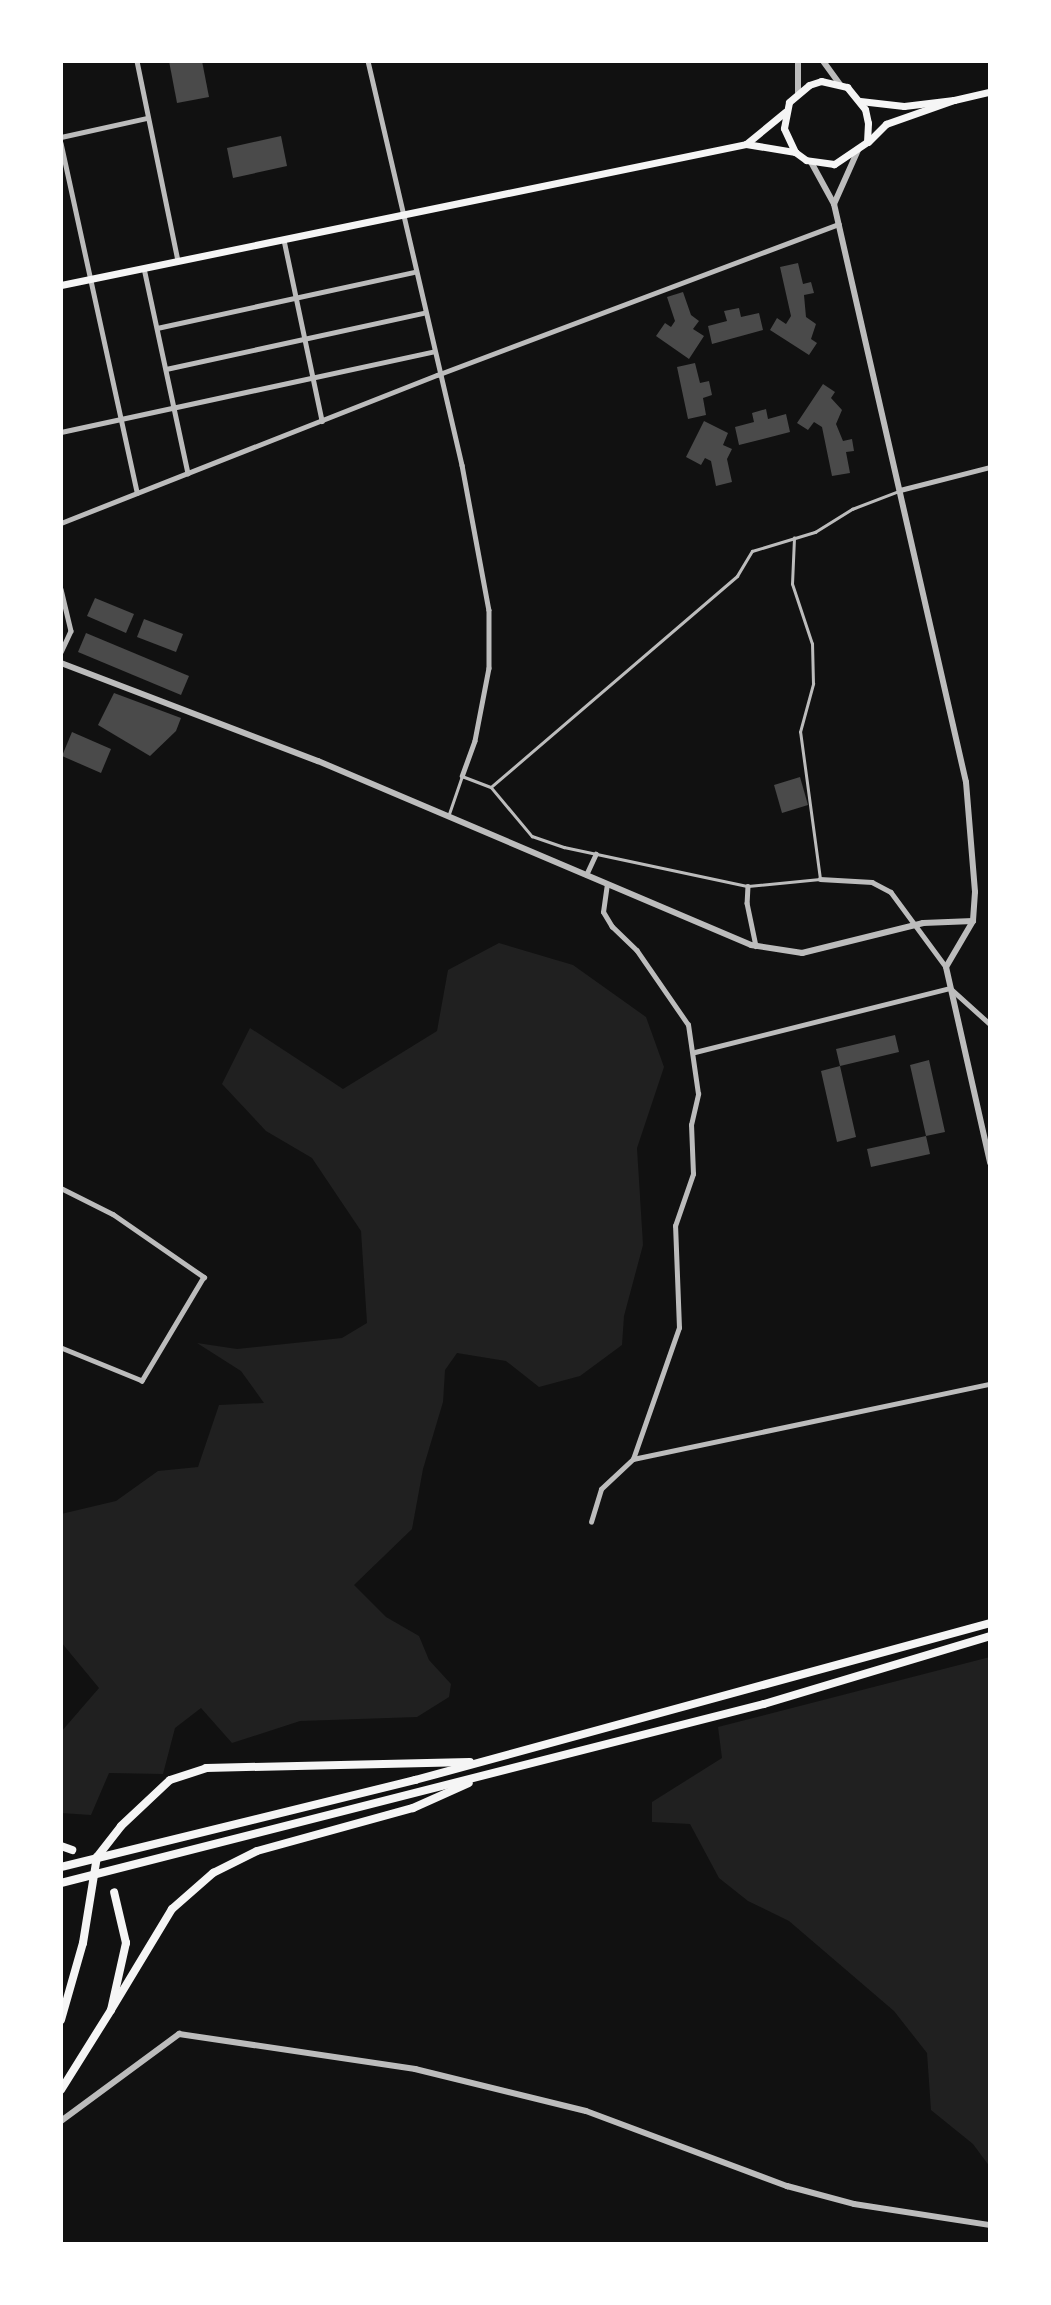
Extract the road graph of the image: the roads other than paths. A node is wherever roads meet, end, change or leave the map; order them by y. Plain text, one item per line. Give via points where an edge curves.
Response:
1 (137, 61) edge
2 (368, 61) edge
3 (798, 61) edge
4 (823, 61) edge
5 (840, 84) junction
6 (798, 92) junction
7 (990, 92) edge
8 (954, 100) junction
9 (860, 101) junction
10 (786, 112) junction
11 (147, 118) junction
12 (61, 137) edge
13 (867, 142) junction
14 (61, 143) edge
15 (746, 144) junction
16 (858, 150) junction
17 (795, 152) junction
18 (811, 162) junction
19 (834, 204) junction
20 (401, 216) junction
21 (839, 224) junction
22 (284, 239) junction
23 (178, 261) junction
24 (144, 268) junction
25 (413, 272) junction
26 (90, 279) junction
27 (61, 285) edge
28 (296, 297) junction
29 (423, 313) junction
30 (157, 328) junction
31 (305, 338) junction
32 (432, 352) junction
33 (166, 369) junction
34 (437, 375) junction
35 (313, 377) junction
36 (174, 408) junction
37 (121, 419) junction
38 (322, 421) junction
39 (61, 432) edge
40 (990, 467) edge
41 (188, 473) junction
42 (900, 490) junction
43 (137, 493) junction
44 (61, 523) edge
45 (794, 538) junction
46 (61, 589) edge
47 (61, 652) edge
48 (61, 663) edge
49 (461, 776) junction
50 (491, 788) junction
51 (448, 817) junction
52 (596, 854) junction
53 (586, 876) junction
54 (820, 878) junction
55 (607, 885) junction
56 (748, 886) junction
57 (973, 921) junction
58 (914, 925) junction
59 (757, 946) junction
60 (946, 967) junction
61 (950, 988) junction
62 (990, 1024) edge
63 (695, 1052) junction
64 (990, 1163) edge
65 (61, 1188) edge
66 (61, 1348) edge
67 (990, 1384) edge
68 (633, 1459) junction
69 (591, 1522) dead end
70 (990, 1623) edge
71 (990, 1636) edge
72 (487, 1761) junction
73 (492, 1773) junction
74 (61, 1846) edge
75 (72, 1850) dead end
76 (61, 1867) edge
77 (61, 1884) edge
78 (114, 1892) dead end
79 (111, 2010) junction
80 (61, 2020) edge
81 (61, 2090) edge
82 (61, 2121) edge
83 (990, 2225) edge

1 - 11 street
2 - 20 street
3 - 6 street
4 - 5 street
5 - 6 main road via 821,81
5 - 9 main road
6 - 10 main road
7 - 8 main road
8 - 9 main road via 904,106
8 - 13 main road via 886,124
9 - 13 main road via 868,123
10 - 15 main road
10 - 17 main road via 784,128
11 - 12 street
11 - 23 street
13 - 16 main road
14 - 26 street
15 - 17 main road
15 - 20 main road
16 - 18 main road via 834,164
16 - 19 street
17 - 18 main road
18 - 19 street
19 - 21 street
20 - 22 main road
20 - 25 street
21 - 34 street
21 - 42 street
22 - 23 main road
22 - 28 street
23 - 24 main road
24 - 26 main road
24 - 30 street
25 - 28 street
25 - 29 street
26 - 27 main road
26 - 37 street
28 - 30 street
28 - 31 street
29 - 31 street
29 - 32 street
30 - 33 street
31 - 33 street
31 - 35 street
32 - 34 street
32 - 35 street
33 - 36 street
34 - 38 street
34 - 49 street via 462,465 489,610 483,700
35 - 36 street
35 - 38 street
36 - 37 street
36 - 41 street
37 - 39 street
37 - 43 street
38 - 41 street
40 - 42 street
41 - 43 street
42 - 45 lane
42 - 57 street via 966,782
43 - 44 street
45 - 50 lane via 752,551 737,576
45 - 54 lane via 792,583 812,644 813,684 800,732
46 - 47 street via 71,631
48 - 51 street via 318,761
49 - 50 lane
49 - 51 lane
50 - 52 lane via 532,836
51 - 53 street
52 - 53 street
52 - 56 lane
53 - 55 street
54 - 56 lane
54 - 58 street via 872,882 891,892
55 - 59 street
55 - 63 street via 603,912 637,951 688,1025
56 - 59 street via 747,903
57 - 58 street
57 - 60 street
58 - 59 street via 802,953
58 - 60 street
60 - 61 street
61 - 62 street
61 - 63 street
61 - 64 street
63 - 68 street via 698,1094 691,1125 693,1174 675,1226 679,1328
65 - 66 street via 113,1214 204,1277 142,1381
67 - 68 street
68 - 69 street via 601,1489
70 - 72 highway
71 - 73 highway via 764,1704
72 - 76 highway
72 - 80 highway via 197,1770 170,1780 101,1849 90,1887 83,1944
73 - 77 highway
73 - 79 highway via 413,1808 257,1851 213,1873 172,1909
74 - 75 highway
78 - 79 highway via 125,1943
79 - 81 highway via 83,2062
82 - 83 street via 179,2034 415,2068 586,2111 787,2186 853,2204

